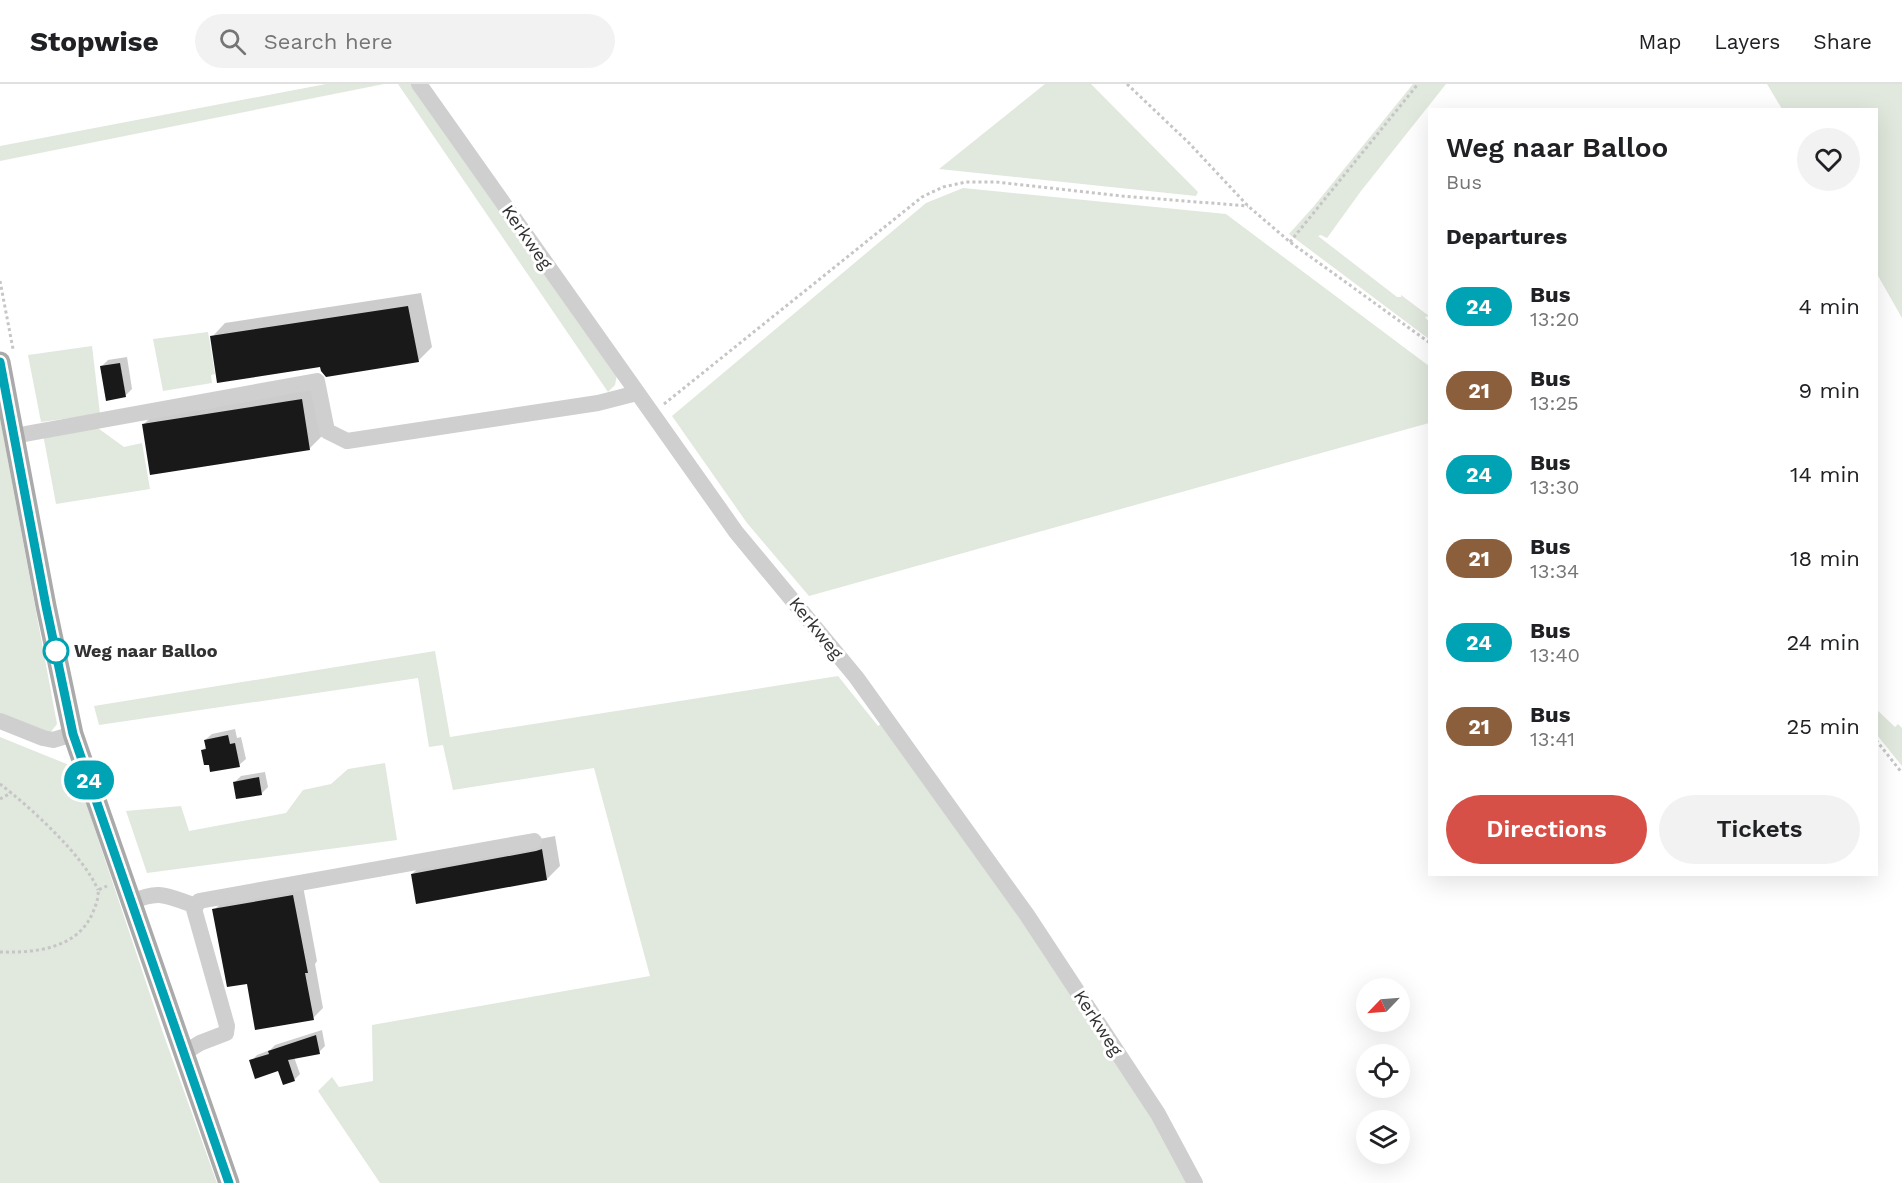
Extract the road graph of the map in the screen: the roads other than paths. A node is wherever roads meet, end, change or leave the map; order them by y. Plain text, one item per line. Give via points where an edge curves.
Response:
1 (419, 84) edge
2 (0, 362) edge
3 (637, 393) junction
4 (14, 436) junction
5 (0, 721) edge
6 (73, 734) junction
7 (534, 842) dead end
8 (131, 902) junction
9 (196, 906) junction
10 (184, 1053) junction
11 (230, 1183) edge
12 (1195, 1183) edge

1 - 3 street, Kerkweg
2 - 4 main road
3 - 4 street via 598,403 347,441 327,431 317,381
3 - 12 street, Kerkweg via 736,532 863,685 1027,915 1158,1114
4 - 6 main road
5 - 6 street via 53,740
6 - 8 main road
7 - 9 street via 200,901
8 - 9 street via 160,893
8 - 10 main road
9 - 10 street via 227,1026 226,1033
10 - 11 main road

